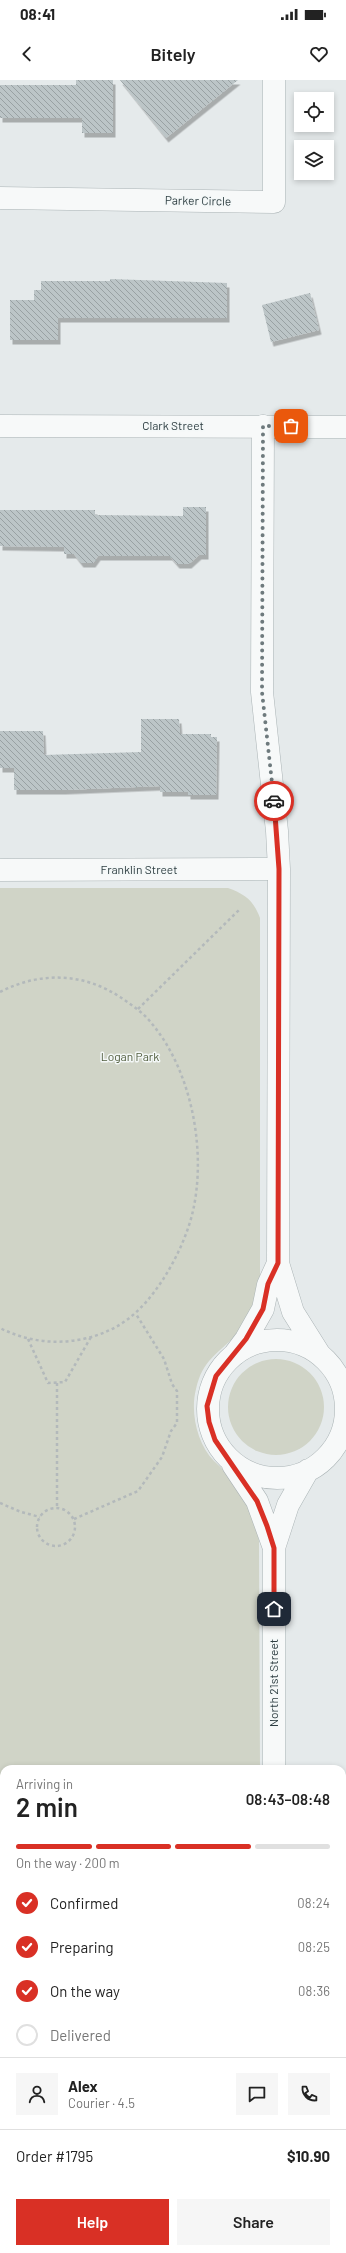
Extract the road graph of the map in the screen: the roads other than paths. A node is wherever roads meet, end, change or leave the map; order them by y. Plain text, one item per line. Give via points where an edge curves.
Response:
1 (274, 80) edge
2 (0, 198) edge
3 (0, 426) edge
4 (263, 426) junction
5 (346, 427) edge
6 (279, 869) junction
7 (0, 870) edge
8 (278, 1263) junction
9 (320, 1355) junction
10 (232, 1357) junction
11 (343, 1383) edge
12 (341, 1443) edge
13 (229, 1460) junction
14 (308, 1470) junction
15 (274, 1548) junction
16 (274, 1765) edge

1 - 2 street, Parker Circle via 274,202
3 - 4 street, Clark Street
4 - 5 street, Clark Street
4 - 6 street via 262,692 277,826
6 - 7 street, Franklin Street
6 - 8 street
8 - 9 street via 293,1312
8 - 10 street via 268,1284 263,1309
9 - 10 street via 304,1346 277,1340 262,1342 241,1350
9 - 11 street
10 - 13 street via 216,1376 207,1406 215,1440
11 - 12 street via 346,1403
12 - 14 street via 322,1462
13 - 14 street via 251,1473 266,1478 291,1477
13 - 15 street via 257,1501
14 - 15 street via 288,1505
15 - 16 street, North 21st Street

